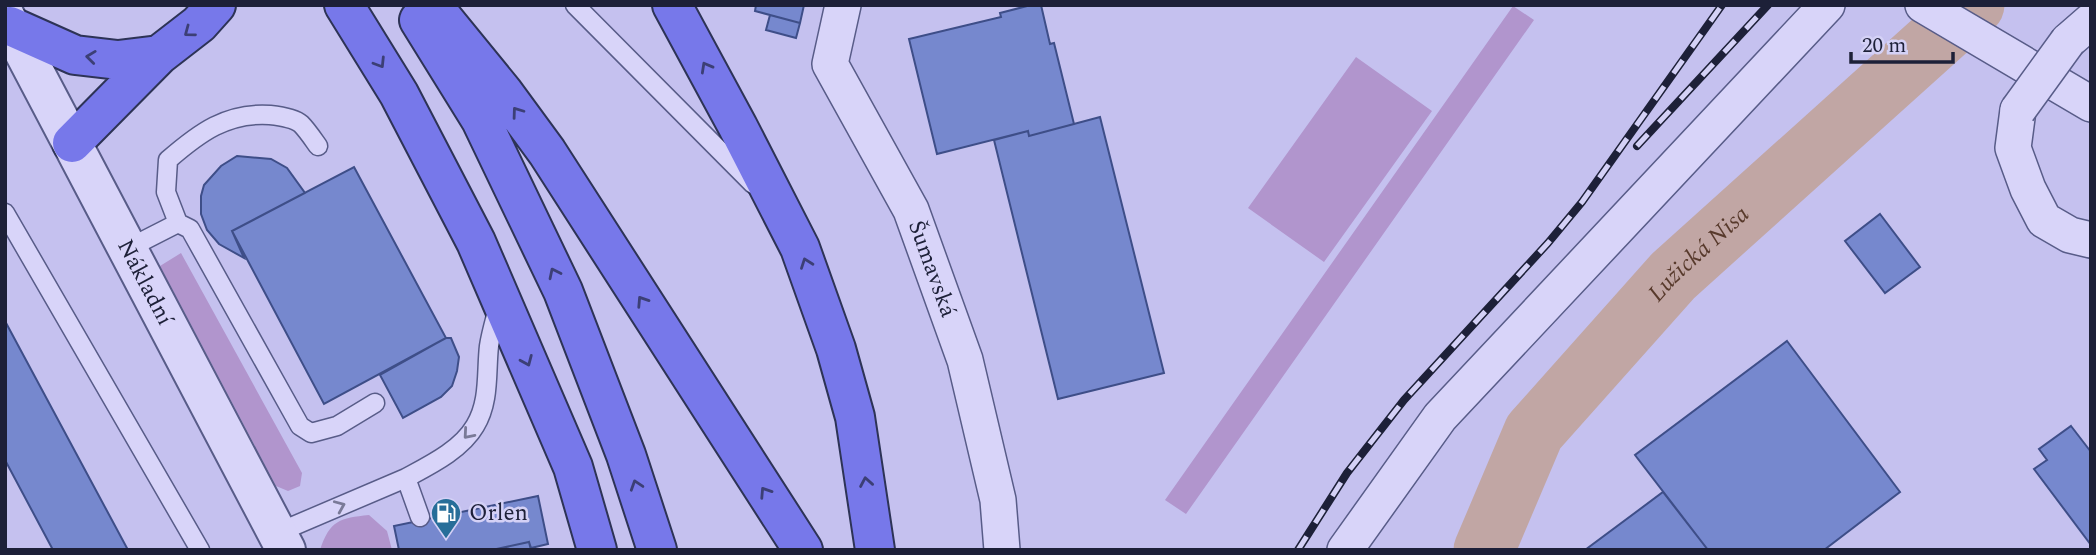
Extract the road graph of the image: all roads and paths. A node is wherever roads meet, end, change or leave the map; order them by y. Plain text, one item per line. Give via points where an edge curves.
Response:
1 (216, 5) edge
2 (344, 5) edge
3 (410, 5) edge
4 (432, 5) edge
5 (575, 5) edge
6 (672, 5) edge
7 (843, 5) edge
8 (1827, 5) edge
9 (1923, 5) edge
10 (8, 21) edge
11 (2079, 31) edge
12 (159, 55) junction
13 (2091, 104) edge
14 (72, 143) junction
15 (318, 146) dead end
16 (5, 213) edge
17 (783, 213) junction
18 (178, 223) junction
19 (2091, 240) edge
20 (127, 248) junction
21 (500, 298) junction
22 (375, 403) dead end
23 (405, 478) junction
24 (420, 517) dead end
25 (281, 541) edge
26 (200, 550) edge
27 (597, 550) edge
28 (657, 550) edge
29 (803, 550) edge
30 (875, 550) edge
31 (1002, 550) edge
32 (1345, 550) edge

1 -> 12 highway
2 -> 21 highway via 399,94
28 -> 3 highway via 563,291 481,120
29 -> 4 highway via 547,152
5 - 17 lane
17 -> 6 highway
7 - 31 street, Šumavská via 830,64 911,210 965,360 998,500
8 - 32 street via 1440,417
9 - 13 street
12 -> 10 highway via 118,60 75,55
10 - 14 street, Nákladní
11 - 19 street, bridge via 2018,110 2013,148 2044,220 2070,235
12 - 14 highway
14 - 20 street, Nákladní
15 - 18 lane via 299,122 279,116 249,114 227,120 168,160 166,192
16 - 26 lane
30 -> 17 highway via 855,417 827,324
18 - 20 lane
18 - 22 lane via 190,229 299,426 311,433 337,426
20 - 25 street, Nákladní
21 -> 23 lane via 489,345 487,390 476,425 435,462
21 -> 27 highway via 573,467
23 - 24 lane
25 -> 23 lane

